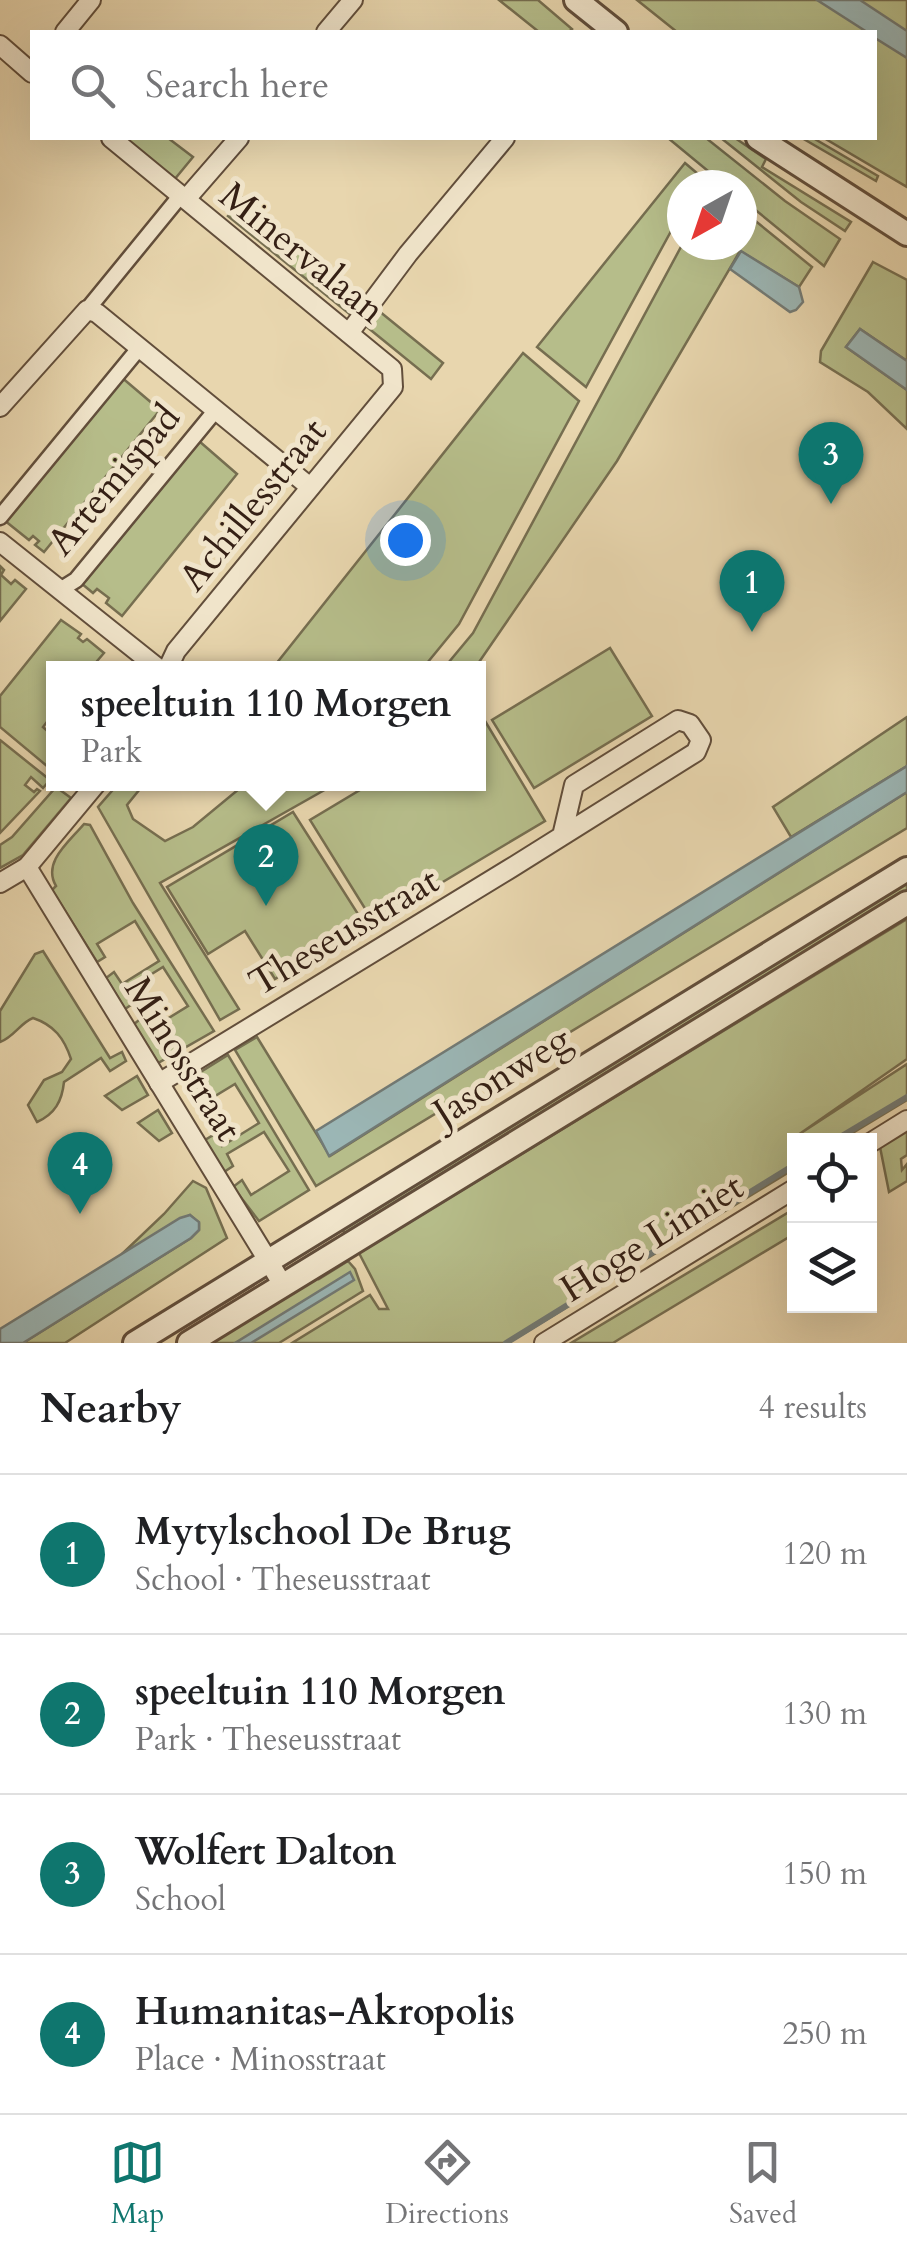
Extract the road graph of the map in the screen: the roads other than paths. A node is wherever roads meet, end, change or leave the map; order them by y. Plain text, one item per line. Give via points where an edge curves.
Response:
1 (91, 0) edge
2 (352, 0) edge
3 (576, 0) edge
4 (603, 29) edge
5 (67, 30) edge
6 (328, 30) edge
7 (0, 45) edge
8 (30, 70) edge
9 (114, 140) edge
10 (236, 140) edge
11 (503, 140) edge
12 (761, 140) edge
13 (184, 197) junction
14 (882, 215) junction
15 (907, 224) edge
16 (907, 234) edge
17 (87, 310) junction
18 (349, 333) junction
19 (140, 347) junction
20 (393, 387) joint
21 (0, 408) edge
22 (215, 410) junction
23 (310, 488) junction
24 (0, 516) edge
25 (0, 542) edge
26 (60, 590) junction
27 (149, 661) edge
28 (171, 661) edge
29 (90, 791) edge
30 (562, 836) junction
31 (27, 868) junction
32 (907, 868) edge
33 (0, 884) edge
34 (907, 903) edge
35 (159, 1082) junction
36 (907, 1120) edge
37 (877, 1139) edge
38 (787, 1193) edge
39 (268, 1261) junction
40 (283, 1285) junction
41 (134, 1343) edge
42 (189, 1343) edge
43 (544, 1343) edge

1 - 5 street
2 - 6 street
3 - 4 street
7 - 8 street
9 - 13 street, Minervalaan
10 - 13 street
11 - 18 street
12 - 14 street
13 - 17 street
13 - 18 street, Minervalaan
14 - 15 street
14 - 16 street
17 - 19 street
17 - 21 street
18 - 20 street, Minervalaan via 392,368
19 - 22 street
19 - 24 street
20 - 23 street, Achillesstraat
22 - 23 street
22 - 26 street, Artemispad via 76,580
23 - 28 street, Achillesstraat
25 - 26 street
26 - 27 street
29 - 31 street
30 - 30 street, Theseusstraat via 696,752 701,740 690,724 678,720 574,784
30 - 35 street, Theseusstraat
31 - 33 street
31 - 35 street, Minosstraat
32 - 39 street, Jasonweg
34 - 40 street, Jasonweg
35 - 39 street, Minosstraat
36 - 37 street
38 - 43 street, Hoge Limiet
39 - 40 street, Minosstraat
39 - 41 street, Jasonweg
40 - 42 street, Jasonweg

